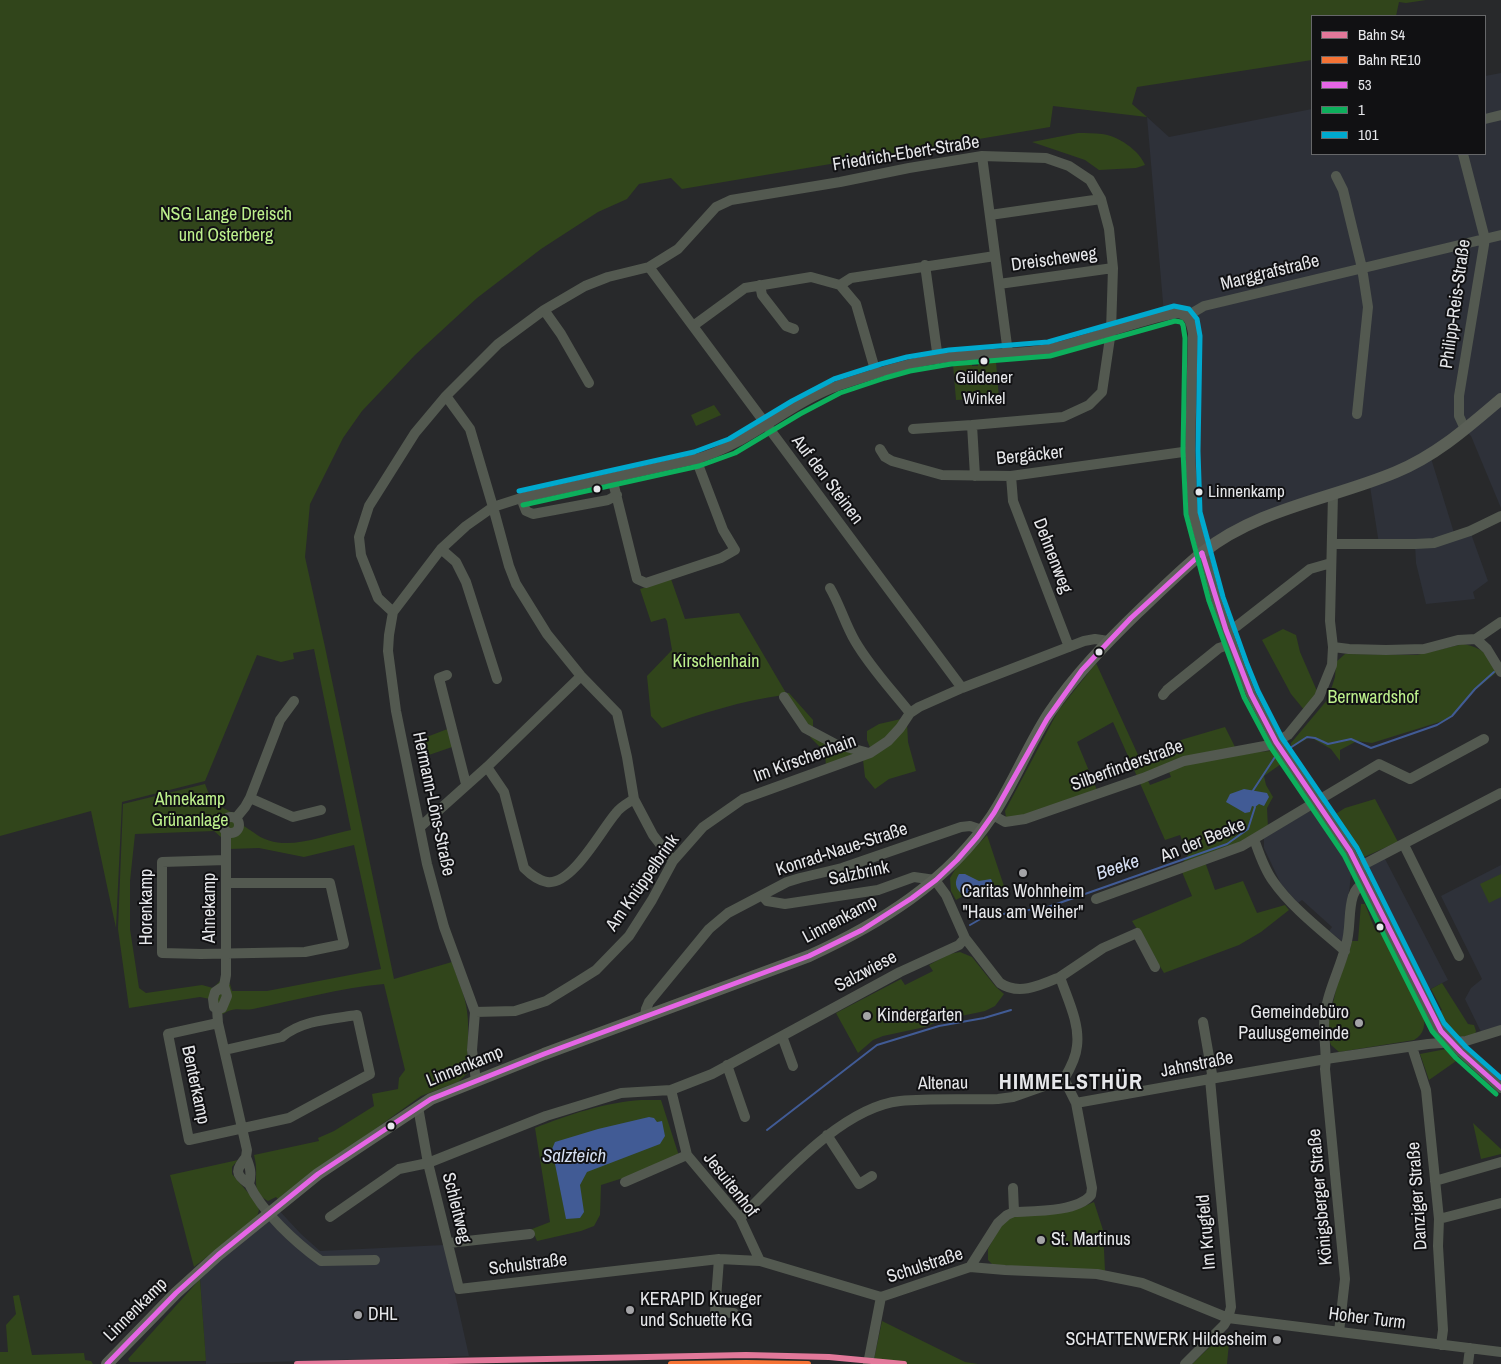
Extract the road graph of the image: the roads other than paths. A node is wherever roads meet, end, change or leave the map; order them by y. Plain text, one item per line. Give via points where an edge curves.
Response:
1 (1501, 115) edge
2 (1486, 119) edge
3 (1463, 155) edge
4 (982, 156) junction
5 (1336, 176) dead end
6 (1101, 199) junction
7 (990, 215) junction
8 (1501, 236) edge
9 (1485, 239) junction
10 (995, 256) junction
11 (925, 265) junction
12 (649, 267) junction
13 (1113, 268) junction
14 (1362, 268) junction
15 (999, 284) junction
16 (760, 285) junction
17 (840, 285) junction
18 (544, 310) junction
19 (1187, 316) junction
20 (693, 326) junction
21 (794, 329) dead end
22 (1110, 331) junction
23 (1008, 353) junction
24 (938, 359) junction
25 (876, 373) junction
26 (589, 383) dead end
27 (446, 396) junction
28 (1501, 399) edge
29 (1357, 414) dead end
30 (767, 425) junction
31 (972, 425) junction
32 (913, 429) dead end
33 (1465, 429) junction
34 (880, 449) dead end
35 (1190, 451) junction
36 (696, 459) junction
37 (975, 476) junction
38 (1011, 476) junction
39 (612, 478) junction
40 (1333, 494) junction
41 (617, 495) junction
42 (521, 498) junction
43 (493, 507) junction
44 (1501, 516) edge
45 (1332, 544) junction
46 (441, 549) junction
47 (1202, 553) junction
48 (1331, 564) junction
49 (830, 588) dead end
50 (393, 612) junction
51 (1501, 622) edge
52 (1226, 630) junction
53 (1476, 639) junction
54 (1108, 641) junction
55 (1231, 644) junction
56 (1069, 647) junction
57 (1333, 647) junction
58 (1501, 672) edge
59 (447, 675) dead end
60 (581, 676) junction
61 (497, 679) dead end
62 (962, 688) junction
63 (1163, 695) dead end
64 (784, 697) dead end
65 (294, 701) dead end
66 (910, 713) junction
67 (1484, 739) dead end
68 (1276, 742) junction
69 (870, 753) junction
70 (487, 767) junction
71 (466, 784) junction
72 (1501, 793) edge
73 (250, 798) junction
74 (634, 799) junction
75 (1316, 801) junction
76 (321, 810) dead end
77 (993, 814) junction
78 (420, 827) junction
79 (703, 827) joint
80 (982, 830) junction
81 (1254, 839) junction
82 (1404, 845) junction
83 (226, 860) junction
84 (673, 862) junction
85 (1359, 867) junction
86 (935, 880) junction
87 (1366, 882) junction
88 (226, 883) junction
89 (762, 895) junction
90 (1096, 898) dead end
91 (965, 938) junction
92 (1345, 951) junction
93 (226, 953) junction
94 (1458, 956) dead end
95 (1155, 968) dead end
96 (1060, 977) junction
97 (475, 1012) junction
98 (645, 1016) junction
99 (1203, 1022) dead end
100 (218, 1023) junction
101 (1501, 1030) edge
102 (782, 1036) junction
103 (1450, 1042) junction
104 (1412, 1047) junction
105 (225, 1050) junction
106 (1326, 1059) junction
107 (727, 1065) junction
108 (794, 1066) dead end
109 (1064, 1079) junction
110 (1210, 1079) junction
111 (476, 1081) junction
112 (1501, 1088) edge
113 (671, 1090) junction
114 (1076, 1104) junction
115 (418, 1107) junction
116 (745, 1117) dead end
117 (242, 1129) junction
118 (827, 1135) junction
119 (687, 1155) junction
120 (1501, 1162) edge
121 (428, 1163) junction
122 (872, 1176) dead end
123 (1435, 1181) junction
124 (625, 1182) dead end
125 (1013, 1188) dead end
126 (1501, 1203) edge
127 (1014, 1212) junction
128 (269, 1213) junction
129 (330, 1217) dead end
130 (740, 1218) junction
131 (1438, 1219) junction
132 (530, 1234) dead end
133 (449, 1243) junction
134 (719, 1259) junction
135 (375, 1260) dead end
136 (760, 1261) junction
137 (970, 1267) junction
138 (459, 1289) joint
139 (882, 1297) junction
140 (734, 1313) dead end
141 (1228, 1318) junction
142 (1339, 1332) junction
143 (1442, 1345) junction
144 (1470, 1348) junction
145 (1501, 1352) edge
146 (107, 1364) edge
147 (868, 1364) edge
148 (1185, 1364) edge
149 (1468, 1364) edge

1 - 2 street
3 - 9 street, Philipp-Reis-Straße
4 - 6 street, Friedrich-Ebert-Straße via 1046,158 1069,166 1090,180
4 - 7 street, Dreischeweg
4 - 12 street, Friedrich-Ebert-Straße via 731,200 716,207 678,249
5 - 14 street via 1343,190
6 - 7 street
6 - 13 street, Friedrich-Ebert-Straße via 1109,229
7 - 10 street, Dreischeweg
8 - 9 street, Marggrafstraße
9 - 14 street, Marggrafstraße
9 - 33 street, Philipp-Reis-Straße via 1459,396 1459,416
10 - 11 street, Dreischeweg
10 - 15 street, Dreischeweg
11 - 17 street, Dreischeweg via 851,278
11 - 24 street
12 - 18 street, Friedrich-Ebert-Straße via 585,286
12 - 20 street, Auf den Steinen
13 - 15 street, Dreischeweg
13 - 22 street, Friedrich-Ebert-Straße
14 - 19 street, Marggrafstraße via 1204,306
14 - 29 street via 1368,308
15 - 23 street, Dreischeweg
16 - 17 street via 811,277
16 - 20 street via 745,288
16 - 21 street via 762,295 786,326
17 - 25 street via 856,304
18 - 26 street
18 - 27 street, Friedrich-Ebert-Straße via 498,344
19 - 22 street via 1175,313
19 - 35 street via 1193,337
20 - 30 street, Auf den Steinen
22 - 23 street via 1049,348
22 - 31 street, Friedrich-Ebert-Straße via 1102,392 1089,405 1063,417
23 - 24 street
24 - 25 street
25 - 30 street via 816,396
27 - 43 street via 470,429
27 - 50 street, Friedrich-Ebert-Straße via 415,433 374,498 363,524 361,555 378,598
28 - 33 main road, Linnenkamp
30 - 36 street via 732,446
30 - 62 street, Auf den Steinen
31 - 32 street, Friedrich-Ebert-Straße
31 - 37 street
33 - 40 main road, Linnenkamp via 1440,448 1395,473
34 - 37 street, Bergäcker via 892,461 917,469 942,475
35 - 38 street, Bergäcker
35 - 47 street via 1193,513
36 - 39 street
36 - 41 street via 735,550 721,558 646,582 637,579
37 - 38 street, Bergäcker
38 - 56 street, Dehnenweg via 1012,501
39 - 41 street
39 - 42 street
40 - 45 street, Silberfinderstraße
40 - 47 main road, Linnenkamp via 1263,518 1221,539
41 - 42 street via 608,500 535,514 526,511
42 - 43 street
43 - 46 street
43 - 60 street via 516,584 547,634
44 - 45 street via 1434,543
45 - 48 street, Silberfinderstraße
46 - 50 street
46 - 61 street via 456,562 466,582
47 - 52 street
47 - 54 main road, Linnenkamp
48 - 52 street via 1310,569 1237,626
48 - 57 street, Silberfinderstraße
49 - 66 street via 854,640
50 - 78 street, Hermann-Löns-Straße via 388,651 391,677
51 - 53 street
52 - 55 street
53 - 57 street via 1424,649
53 - 58 street via 1487,649
54 - 56 street via 1090,639
54 - 77 main road, Linnenkamp via 1050,713
55 - 63 street via 1218,648
55 - 68 street via 1251,694
56 - 62 street
57 - 68 street, Silberfinderstraße via 1332,665 1319,697 1288,736
59 - 71 street via 439,678
60 - 70 street
60 - 74 street via 616,713
62 - 66 street
64 - 69 street via 805,728 836,744
65 - 73 street, Ahnekamp via 280,720
66 - 69 street, Im Kirschenhain via 888,741
67 - 75 street, An der Beeke via 1410,779 1379,764
68 - 75 street
68 - 77 street, Silberfinderstraße via 1184,761 1025,819 1006,822
69 - 79 street, Im Kirschenhain via 744,799
70 - 71 street
70 - 74 street via 504,792 524,868 547,882 559,880 575,868 617,811
71 - 78 street
72 - 82 street
73 - 76 street via 293,818
73 - 83 street, Ahnekamp via 236,818 238,828 233,832 226,831
74 - 84 street via 653,835
75 - 81 street, An der Beeke
75 - 85 street
77 - 80 main road, Linnenkamp
78 - 97 street, Hermann-Löns-Straße via 444,927
79 - 84 street, Am Knüppelbrink
80 - 86 main road, Linnenkamp
80 - 89 street, Konrad-Naue-Straße via 970,826 961,828 842,868 800,878
81 - 90 street, An der Beeke
81 - 92 street via 1275,884
82 - 85 street
82 - 94 street
83 - 88 street, Ahnekamp
83 - 93 street, Horenkamp via 162,862 162,953
84 - 97 street, Am Knüppelbrink via 629,936 596,970 546,1001 515,1011
85 - 87 street
86 - 89 street, Salzbrink via 914,877 878,890 785,904 767,901
86 - 91 street via 946,895
86 - 98 main road, Linnenkamp via 891,913 846,940 777,969
87 - 92 street, Königsberger Straße via 1353,896
87 - 103 street via 1438,1027
88 - 93 street, Ahnekamp
88 - 93 street via 330,883 344,944 305,952
89 - 98 street, Konrad-Naue-Straße via 717,920 649,1002
91 - 96 street via 1000,983 1008,988 1016,990 1041,985
91 - 102 street, Salzwiese via 959,946 900,972
92 - 106 street, Königsberger Straße via 1326,1004
93 - 100 street, Ahnekamp via 224,986 215,992 213,999
95 - 96 street via 1137,933 1103,948
96 - 109 street via 1077,1029 1077,1046
97 - 111 street, Hermann-Löns-Straße via 472,1050
98 - 111 main road, Linnenkamp
99 - 110 street, Im Krugfeld via 1212,1074
100 - 105 street, Ahnekamp
100 - 117 street, Benterkamp via 168,1034 189,1140
101 - 103 street, Jahnstraße via 1466,1041
102 - 107 street, Salzwiese
102 - 108 street
103 - 104 street, Jahnstraße
103 - 112 street
104 - 106 street, Jahnstraße
104 - 123 street, Danziger Straße via 1426,1090
105 - 117 street, Ahnekamp
105 - 117 street via 282,1037 314,1022 357,1015 370,1074 289,1118
106 - 110 street, Jahnstraße
106 - 142 street, Königsberger Straße via 1345,1279
107 - 113 street, Salzwiese
107 - 116 street
109 - 114 street
109 - 118 street, Altenau via 1006,1098 898,1101 861,1114
110 - 114 street, Jahnstraße
110 - 141 street, Im Krugfeld via 1231,1307
111 - 115 main road, Linnenkamp
113 - 119 street, Jesuitenhof
113 - 121 street, Salzwiese via 621,1093 546,1116
114 - 127 street via 1092,1195 1082,1203 1066,1207
115 - 121 street, Schleitweg
115 - 128 main road, Linnenkamp via 318,1174
117 - 128 street, Ahnekamp via 252,1175 249,1184
118 - 122 street via 860,1184
118 - 130 street, Altenau
119 - 124 street, Jesuitenhof
119 - 130 street, Jesuitenhof
120 - 123 street
121 - 129 street, Schleitweg via 399,1169
121 - 133 street, Schleitweg
123 - 131 street, Danziger Straße
125 - 127 street
126 - 131 street
127 - 137 street via 998,1223
128 - 135 street via 321,1261
128 - 146 main road, Linnenkamp via 192,1278
130 - 136 street, Jesuitenhof
131 - 143 street, Danziger Straße
132 - 133 street
133 - 138 street, Schleitweg
134 - 136 street, Schulstraße
134 - 138 street, Schulstraße
134 - 140 street via 715,1312
136 - 139 street, Schulstraße
137 - 139 street, Schulstraße
137 - 141 street, Schulstraße via 1096,1274 1142,1283
139 - 147 street
141 - 142 street, Hoher Turm
141 - 148 street
142 - 143 street, Hoher Turm
143 - 144 street, Hoher Turm
144 - 145 street, Hoher Turm
144 - 149 street

